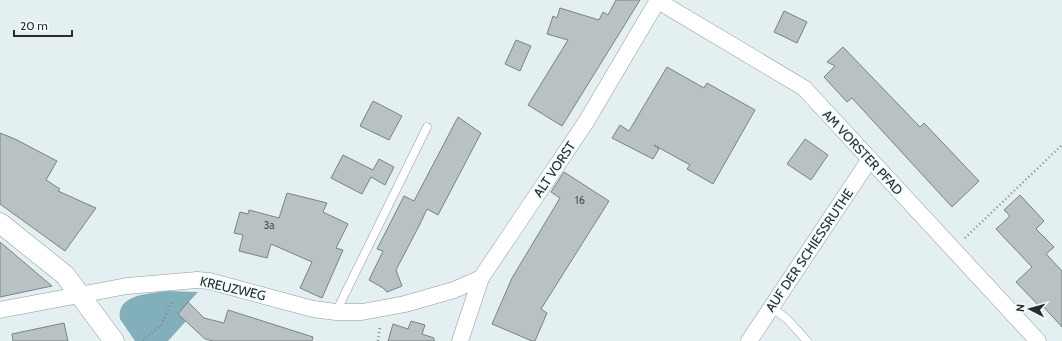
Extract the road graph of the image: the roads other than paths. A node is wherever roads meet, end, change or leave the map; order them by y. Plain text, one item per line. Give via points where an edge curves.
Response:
1 (658, 0) edge
2 (427, 127) dead end
3 (870, 159) junction
4 (0, 222) edge
5 (481, 278) junction
6 (80, 294) junction
7 (771, 307) junction
8 (0, 310) edge
9 (336, 312) junction
10 (114, 341) edge
11 (460, 341) edge
12 (749, 341) edge
13 (807, 341) edge
14 (1038, 341) edge

1 - 3 street, AM VORSTER PFAD via 804,88
1 - 5 street, ALT VORST via 586,122
2 - 9 lane
3 - 7 street, AUF DER SCHIESSRUTHE
3 - 14 street, AM VORSTER PFAD
4 - 6 street via 65,275
5 - 9 street, KREUZWEG via 454,290 405,304 362,312
5 - 11 street, ALT VORST
6 - 8 street, KREUZWEG
6 - 9 street, KREUZWEG via 127,286 209,280 313,309
6 - 10 street
7 - 12 street, AUF DER SCHIESSRUTHE
7 - 13 lane via 787,319

